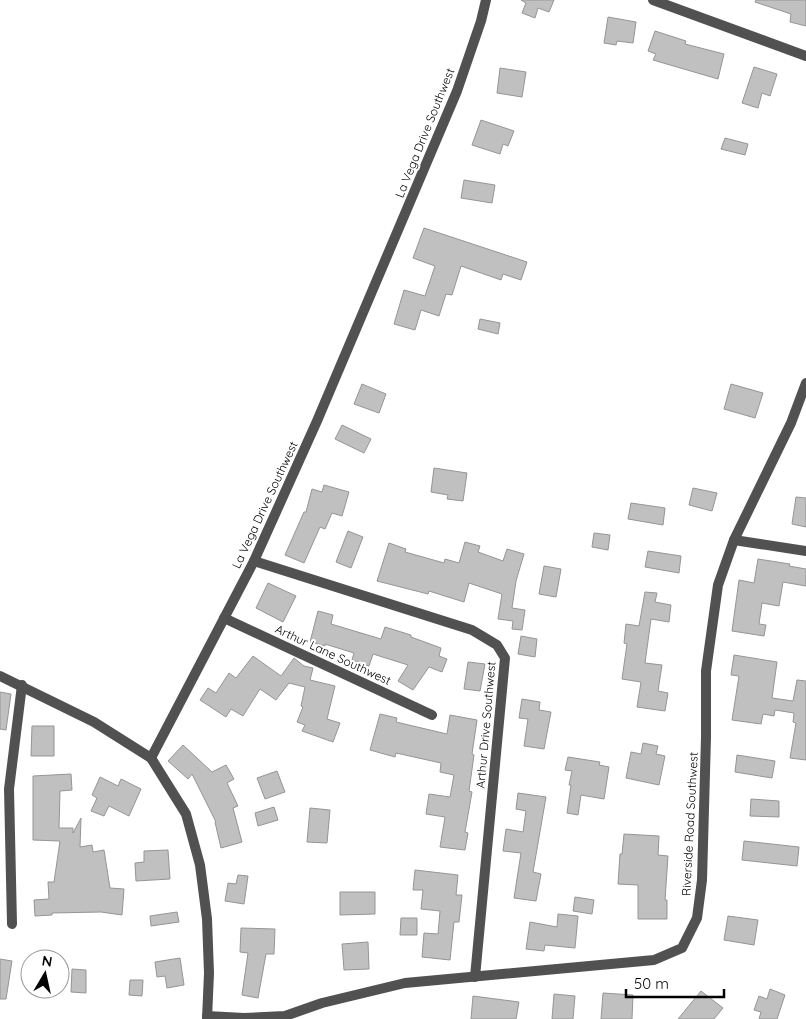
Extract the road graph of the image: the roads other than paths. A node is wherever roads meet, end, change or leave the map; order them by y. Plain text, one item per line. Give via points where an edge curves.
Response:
1 (486, 0) edge
2 (653, 0) edge
3 (806, 56) edge
4 (806, 383) edge
5 (734, 540) junction
6 (806, 551) edge
7 (254, 561) junction
8 (224, 618) junction
9 (0, 676) edge
10 (22, 685) junction
11 (432, 715) dead end
12 (151, 758) junction
13 (12, 924) dead end
14 (476, 977) junction
15 (207, 1018) edge

1 - 7 street, La Vega Drive Southwest via 457,92
2 - 3 street
4 - 5 street, Riverside Road Southwest via 791,423
5 - 6 street
5 - 14 street, Riverside Road Southwest via 718,585 712,621 706,671 702,880 697,918 682,948 654,960
7 - 8 street, La Vega Drive Southwest
7 - 14 street, Arthur Drive Southwest via 472,630 497,645 505,658
8 - 11 street, Arthur Lane Southwest
8 - 12 street, La Vega Drive Southwest
9 - 10 street
10 - 12 street via 94,722
10 - 13 street via 9,789
12 - 15 street via 186,814 200,865 207,928
14 - 15 street, Riverside Road Southwest via 405,982 285,1016

